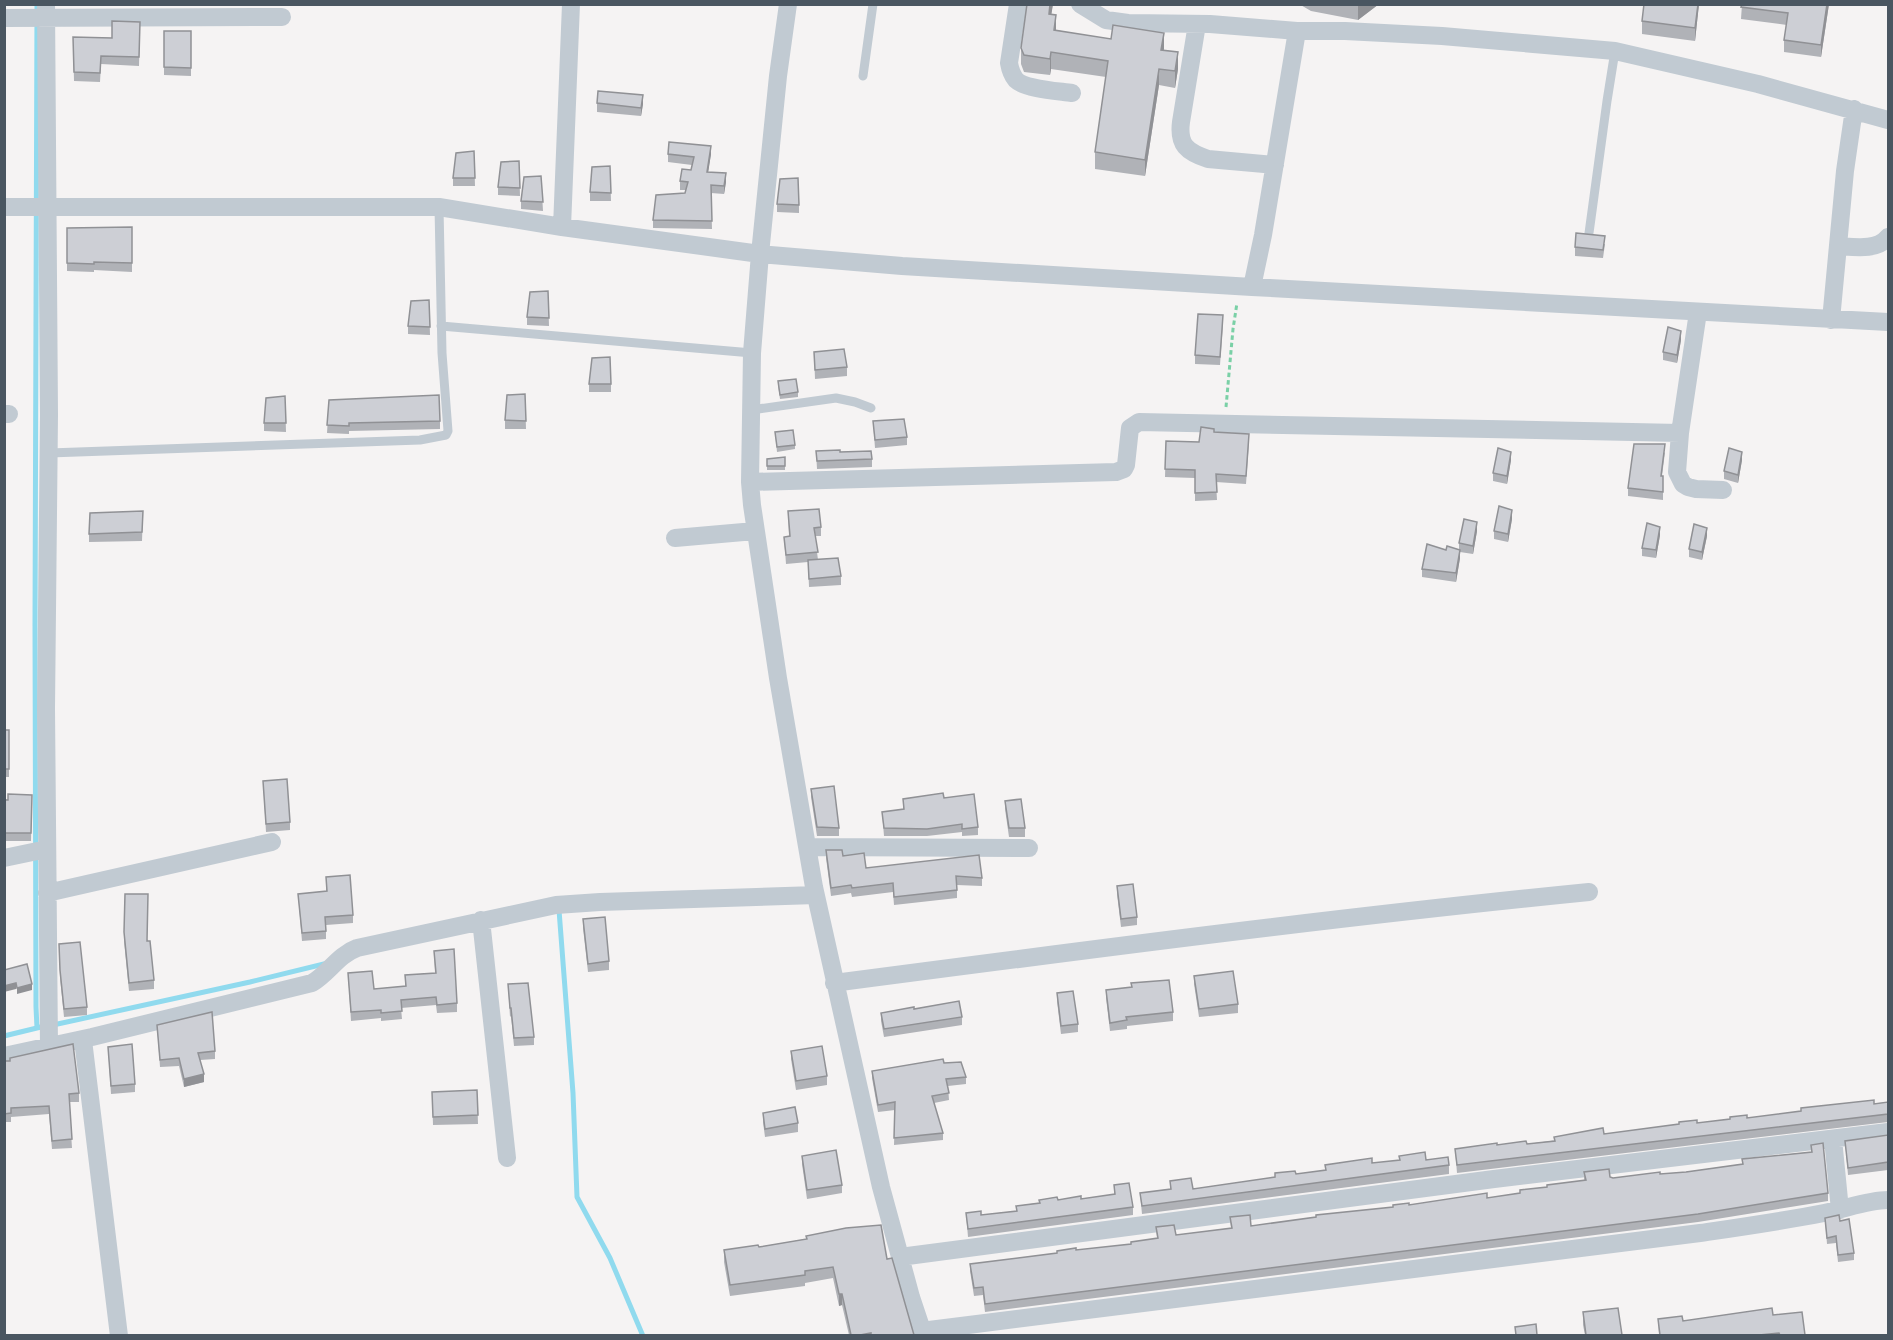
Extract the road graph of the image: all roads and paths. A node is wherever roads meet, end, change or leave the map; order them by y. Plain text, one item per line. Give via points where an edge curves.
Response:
1 (571, 4) edge
2 (788, 4) edge
3 (873, 4) edge
4 (1018, 4) edge
5 (1080, 4) edge
6 (46, 11) edge
7 (282, 17) dead end
8 (4, 18) edge
9 (1197, 24) junction
10 (1297, 31) junction
11 (1615, 51) junction
12 (863, 76) dead end
13 (1072, 93) dead end
14 (1854, 109) junction
15 (1888, 120) edge
16 (1275, 165) junction
17 (48, 206) junction
18 (4, 207) edge
19 (439, 207) junction
20 (574, 228) junction
21 (1589, 233) edge
22 (1888, 237) edge
23 (1838, 246) junction
24 (760, 254) junction
25 (1246, 287) junction
26 (1698, 312) junction
27 (1831, 320) junction
28 (1888, 322) edge
29 (441, 326) junction
30 (752, 353) junction
31 (871, 408) dead end
32 (751, 410) junction
33 (1227, 424) junction
34 (1680, 433) junction
35 (49, 453) junction
36 (750, 482) junction
37 (1723, 490) dead end
38 (755, 531) junction
39 (675, 537) dead end
40 (272, 842) dead end
41 (807, 847) junction
42 (1029, 848) dead end
43 (47, 849) junction
44 (4, 858) edge
45 (1589, 892) dead end
46 (47, 893) junction
47 (816, 895) junction
48 (482, 920) junction
49 (834, 983) junction
50 (82, 1040) junction
51 (49, 1047) junction
52 (4, 1056) edge
53 (1888, 1132) edge
54 (1833, 1140) junction
55 (507, 1158) dead end
56 (1888, 1200) edge
57 (1840, 1210) junction
58 (900, 1257) junction
59 (922, 1333) edge
60 (119, 1335) edge

1 - 20 street
2 - 24 street
3 - 12 lane
4 - 13 street via 1009,63 1015,79 1022,85
5 - 9 street via 1106,20
6 - 7 street
6 - 8 street
6 - 17 street
9 - 10 street
9 - 16 street via 1181,122 1182,144 1208,159
10 - 11 street via 1442,36
10 - 16 street
11 - 14 street
11 - 21 lane
14 - 15 street
14 - 23 street
16 - 25 street via 1263,235
17 - 18 street
17 - 19 street
17 - 35 street
19 - 20 street
19 - 29 lane
20 - 24 street
22 - 23 street via 1875,246
23 - 27 street
24 - 25 street
24 - 30 street
25 - 26 street
25 - 33 path via 1233,329
26 - 27 street
26 - 34 street
27 - 28 street
29 - 30 lane
29 - 35 lane via 448,431 443,437
30 - 32 street
31 - 32 lane via 836,398
32 - 36 street
33 - 34 street
33 - 36 street via 1135,423 1124,469 1110,473
34 - 37 street via 1677,472 1683,484 1696,489
35 - 43 street
36 - 38 street
38 - 39 street
38 - 41 street
40 - 46 street
41 - 42 street
41 - 47 street
43 - 44 street
43 - 46 street
45 - 49 street via 1280,925
46 - 51 street
47 - 48 street via 556,905
47 - 49 street
48 - 50 street via 346,952 312,983
48 - 55 street
49 - 58 street via 887,1229
50 - 51 street
50 - 60 street
51 - 52 street
53 - 54 street
54 - 57 street
54 - 58 street via 1494,1179
56 - 57 street
57 - 59 street via 1700,1233
58 - 59 street

